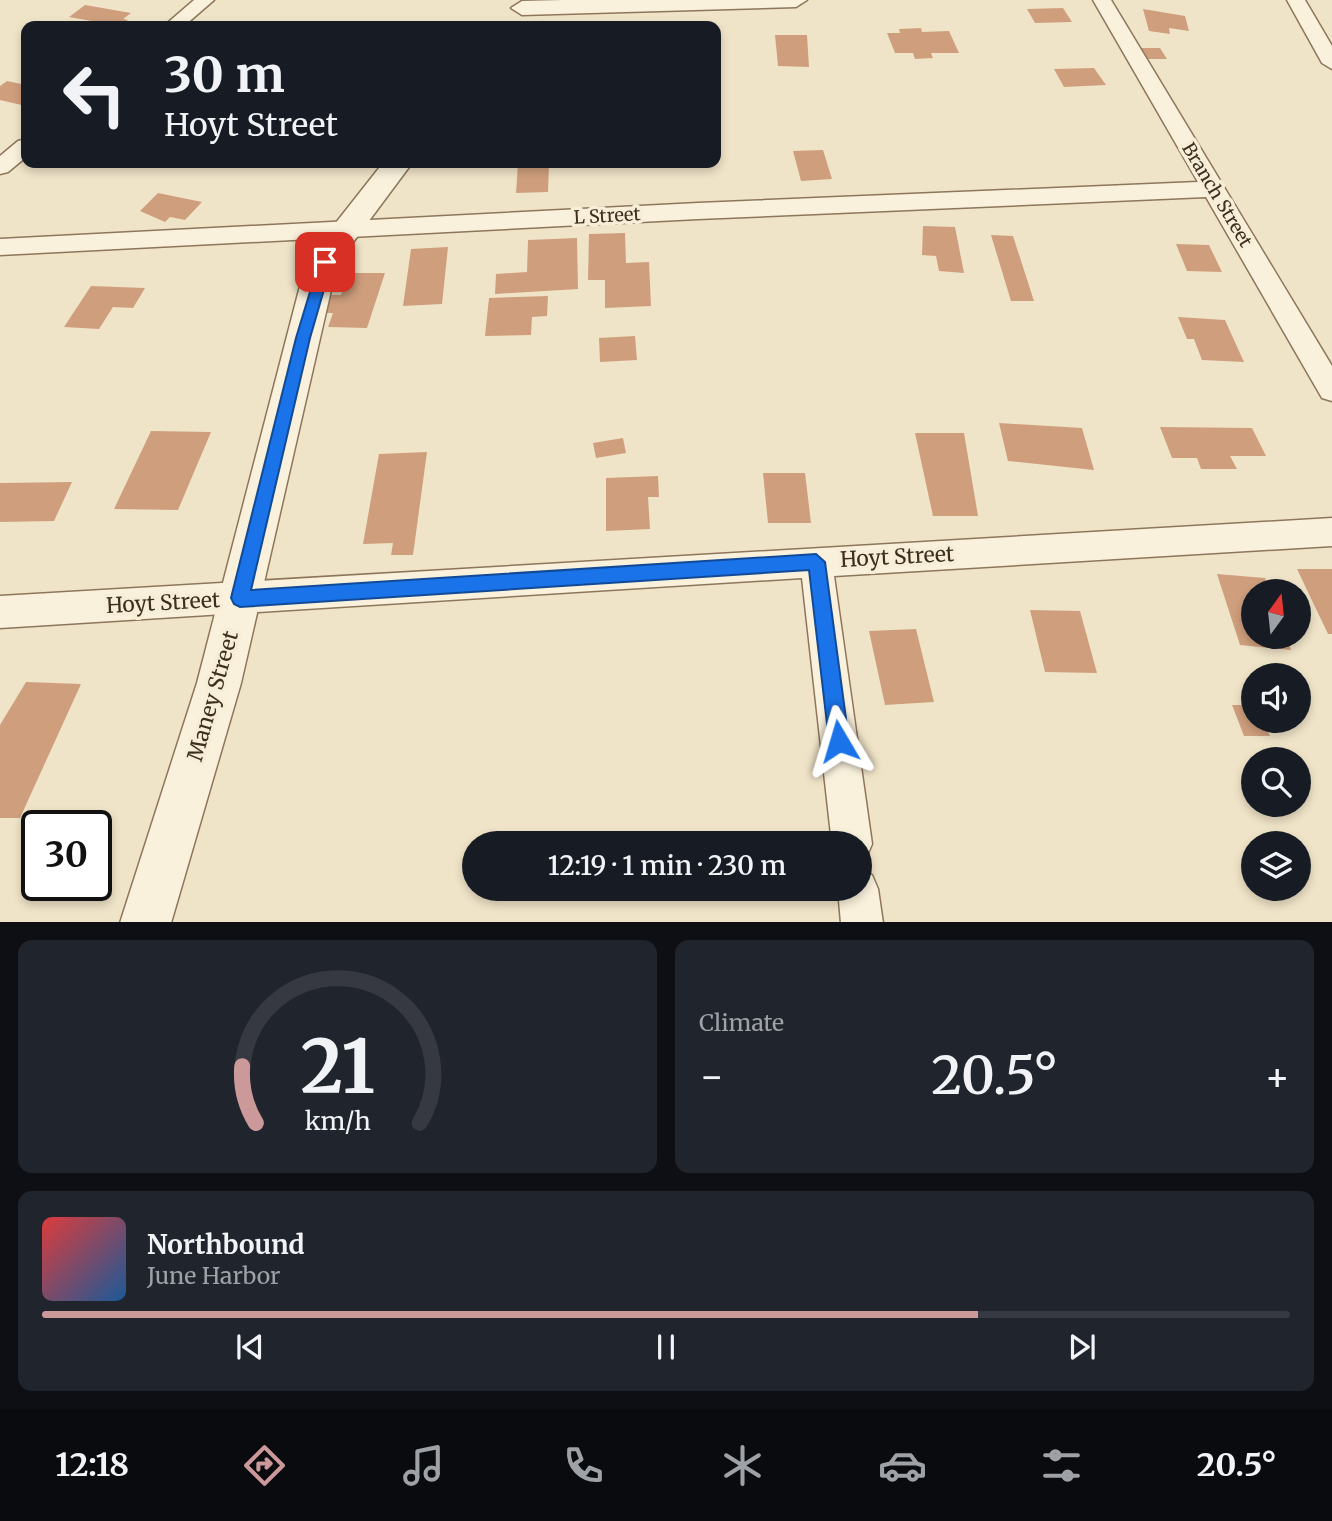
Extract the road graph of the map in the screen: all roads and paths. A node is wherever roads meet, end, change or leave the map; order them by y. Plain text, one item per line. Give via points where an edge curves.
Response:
1 (205, 0) edge
2 (796, 0) edge
3 (1102, 0) edge
4 (1296, 0) edge
5 (520, 11) edge
6 (179, 21) edge
7 (1332, 63) edge
8 (21, 150) edge
9 (0, 167) edge
10 (394, 168) edge
11 (1214, 190) junction
12 (347, 229) junction
13 (0, 247) edge
14 (1332, 390) edge
15 (1332, 532) edge
16 (816, 562) junction
17 (240, 598) junction
18 (0, 612) edge
19 (850, 831) edge
20 (859, 901) edge
21 (145, 922) edge
22 (862, 922) edge

1 - 6 street
2 - 5 street
3 - 11 street, Branch Street
4 - 7 street
8 - 9 street
10 - 12 street, Maney Street
11 - 12 street, L Street
11 - 14 street, Branch Street
12 - 13 street, L Street
12 - 17 street, Maney Street via 325,262 316,286
15 - 16 street, Hoyt Street
16 - 17 street, Hoyt Street
16 - 19 street
17 - 18 street, Hoyt Street
17 - 21 street, Maney Street via 219,683
20 - 22 street

